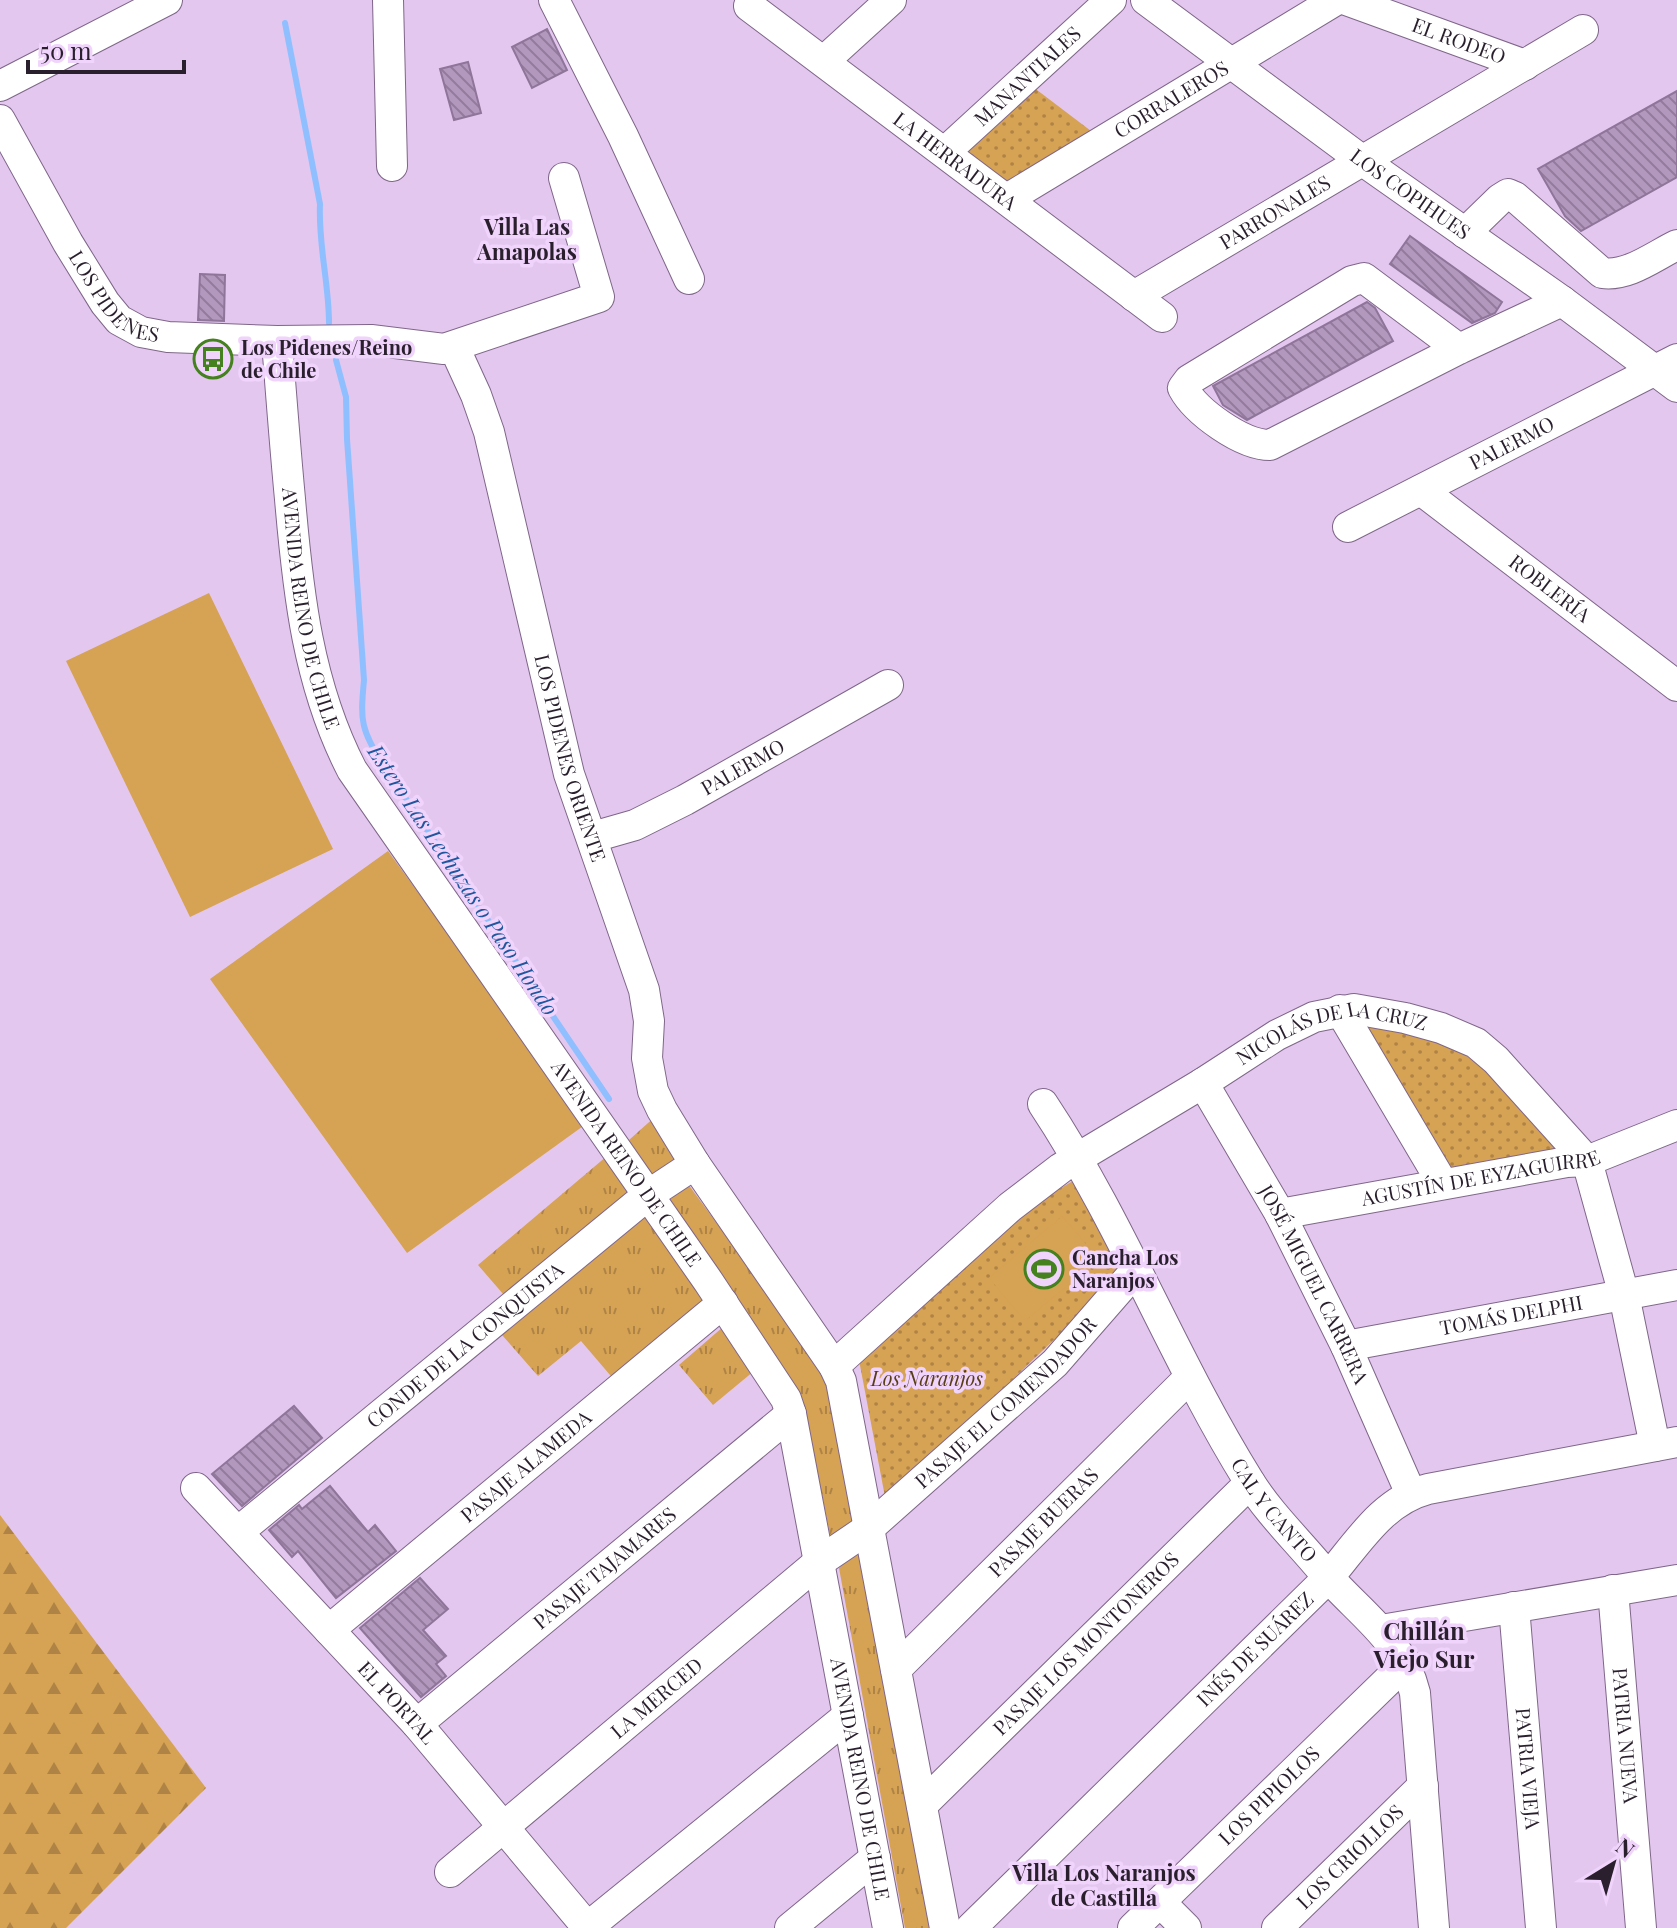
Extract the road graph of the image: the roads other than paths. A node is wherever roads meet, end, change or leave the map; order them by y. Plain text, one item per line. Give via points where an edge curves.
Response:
1 (379, 0) edge
2 (388, 0) edge
3 (554, 0) edge
4 (891, 0) edge
5 (1111, 0) edge
6 (1146, 0) edge
7 (1336, 0) edge
8 (1346, 0) edge
9 (153, 3) edge
10 (749, 6) dead end
11 (1583, 30) dead end
12 (824, 61) junction
13 (1232, 64) junction
14 (1525, 65) junction
15 (0, 86) edge
16 (0, 120) edge
17 (945, 152) junction
18 (1363, 161) junction
19 (392, 166) dead end
20 (564, 178) dead end
21 (1007, 199) junction
22 (1465, 233) junction
23 (1677, 245) edge
24 (689, 279) dead end
25 (1134, 296) junction
26 (1562, 301) junction
27 (1162, 317) dead end
28 (277, 341) junction
29 (454, 347) junction
30 (1459, 349) junction
31 (1669, 372) edge
32 (1421, 490) junction
33 (1348, 527) dead end
34 (888, 685) dead end
35 (1677, 686) edge
36 (593, 837) junction
37 (1340, 1010) junction
38 (1203, 1083) junction
39 (1043, 1104) dead end
40 (1677, 1125) edge
41 (1078, 1157) junction
42 (1587, 1161) junction
43 (695, 1164) junction
44 (1443, 1184) junction
45 (648, 1195) junction
46 (1280, 1214) junction
47 (1137, 1269) junction
48 (1677, 1285) edge
49 (1624, 1295) junction
50 (723, 1303) junction
51 (1346, 1346) junction
52 (834, 1366) junction
53 (1190, 1377) junction
54 (791, 1414) junction
55 (1666, 1444) edge
56 (1250, 1483) junction
57 (196, 1488) dead end
58 (1411, 1494) junction
59 (869, 1528) junction
60 (238, 1532) junction
61 (819, 1562) junction
62 (1328, 1578) junction
63 (1677, 1580) edge
64 (1613, 1590) junction
65 (1514, 1607) junction
66 (329, 1630) junction
67 (1381, 1630) junction
68 (1406, 1663) junction
69 (896, 1669) junction
70 (848, 1716) junction
71 (417, 1724) junction
72 (1423, 1786) junction
73 (922, 1805) junction
74 (504, 1826) junction
75 (875, 1858) junction
76 (450, 1872) dead end
77 (1160, 1902) junction
78 (588, 1928) edge
79 (790, 1928) edge
80 (888, 1928) edge
81 (945, 1928) edge
82 (971, 1928) edge
83 (1133, 1928) edge
84 (1186, 1928) edge
85 (1277, 1928) edge
86 (1434, 1928) edge
87 (1541, 1928) edge
88 (1641, 1928) edge

1 - 2 street
2 - 19 street
3 - 24 street
4 - 12 street
5 - 17 street, MANANTIALES
6 - 13 street, LOS COPIHUES
7 - 13 street, CORRALEROS
8 - 14 street, EL RODEO
9 - 15 street
10 - 12 street, LA HERRADURA
11 - 14 street, PARRONALES
12 - 17 street, LA HERRADURA
13 - 18 street, LOS COPIHUES
13 - 21 street, CORRALEROS
14 - 18 street, PARRONALES
16 - 28 street, LOS PIDENES via 68,243 119,320 154,336
17 - 21 street, LA HERRADURA
18 - 22 street, LOS COPIHUES
18 - 25 street, PARRONALES
20 - 29 street, LOS PIDENES via 599,297
21 - 25 street, LA HERRADURA
22 - 23 street via 1508,194 1602,273 1625,271
22 - 26 street, LOS COPIHUES
25 - 27 street, LA HERRADURA
26 - 30 street
26 - 31 street, LOS COPIHUES
28 - 29 street, LOS PIDENES via 371,340 434,350
28 - 45 street, AVENIDA REINO DE CHILE via 303,625 334,735 352,770
29 - 36 street, LOS PIDENES ORIENTE via 489,432 554,716
30 - 30 street via 1270,445 1239,437 1190,401 1183,388 1364,278
31 - 32 street, PALERMO
32 - 33 street, PALERMO
32 - 35 street, ROBLERÍA
34 - 36 street, PALERMO via 685,800 635,825
36 - 43 street, LOS PIDENES ORIENTE via 644,990 653,1091
37 - 38 street, NICOLÁS DE LA CRUZ via 1277,1035
37 - 42 street, NICOLÁS DE LA CRUZ via 1405,1018 1476,1043
37 - 44 street
38 - 41 street, NICOLÁS DE LA CRUZ
38 - 46 street, JOSÉ MIGUEL CARRERA
39 - 41 street, CAL Y CANTO
40 - 42 street, AGUSTÍN DE EYZAGUIRRE
41 - 47 street, CAL Y CANTO
41 - 52 street, NICOLÁS DE LA CRUZ via 1010,1207
42 - 44 street, AGUSTÍN DE EYZAGUIRRE
42 - 49 street, NICOLÁS DE LA CRUZ
43 - 45 street, CONDE DE LA CONQUISTA
43 - 52 street
44 - 46 street, AGUSTÍN DE EYZAGUIRRE
45 - 50 street, AVENIDA REINO DE CHILE
45 - 60 street, CONDE DE LA CONQUISTA
46 - 51 street, JOSÉ MIGUEL CARRERA
47 - 53 street, CAL Y CANTO
47 - 59 street, PASAJE EL COMENDADOR via 1055,1363
48 - 49 street, TOMÁS DELPHI
49 - 51 street, TOMÁS DELPHI
49 - 55 street, NICOLÁS DE LA CRUZ
50 - 54 street, AVENIDA REINO DE CHILE
50 - 66 street, PASAJE ALAMEDA
51 - 58 street, JOSÉ MIGUEL CARRERA
52 - 59 street via 846,1401
53 - 56 street, CAL Y CANTO
53 - 69 street, PASAJE BUERAS
54 - 61 street, AVENIDA REINO DE CHILE
54 - 71 street, PASAJE TAJAMARES
55 - 58 street, INÉS DE SUÁREZ
56 - 62 street, CAL Y CANTO
56 - 73 street, PASAJE LOS MONTONEROS
57 - 60 street, EL PORTAL
58 - 62 street, INÉS DE SUÁREZ via 1389,1507
59 - 61 street, LA MERCED
59 - 69 street
60 - 66 street, EL PORTAL
61 - 70 street, AVENIDA REINO DE CHILE
61 - 74 street, LA MERCED
62 - 67 street, CAL Y CANTO
62 - 82 street, INÉS DE SUÁREZ
63 - 64 street
64 - 65 street
64 - 88 street, PATRIA NUEVA
65 - 67 street
65 - 87 street, PATRIA VIEJA
66 - 71 street, EL PORTAL
67 - 68 street, CAL Y CANTO
68 - 72 street, CAL Y CANTO via 1415,1693
68 - 77 street, LOS PIPIOLOS
69 - 73 street
70 - 75 street, AVENIDA REINO DE CHILE
70 - 78 street
71 - 74 street, EL PORTAL
72 - 85 street, LOS CRIOLLOS
72 - 86 street, CAL Y CANTO
73 - 81 street
74 - 76 street, LA MERCED
74 - 78 street, EL PORTAL
75 - 79 street
75 - 80 street, AVENIDA REINO DE CHILE
77 - 83 street, LOS PIPIOLOS
77 - 84 street

